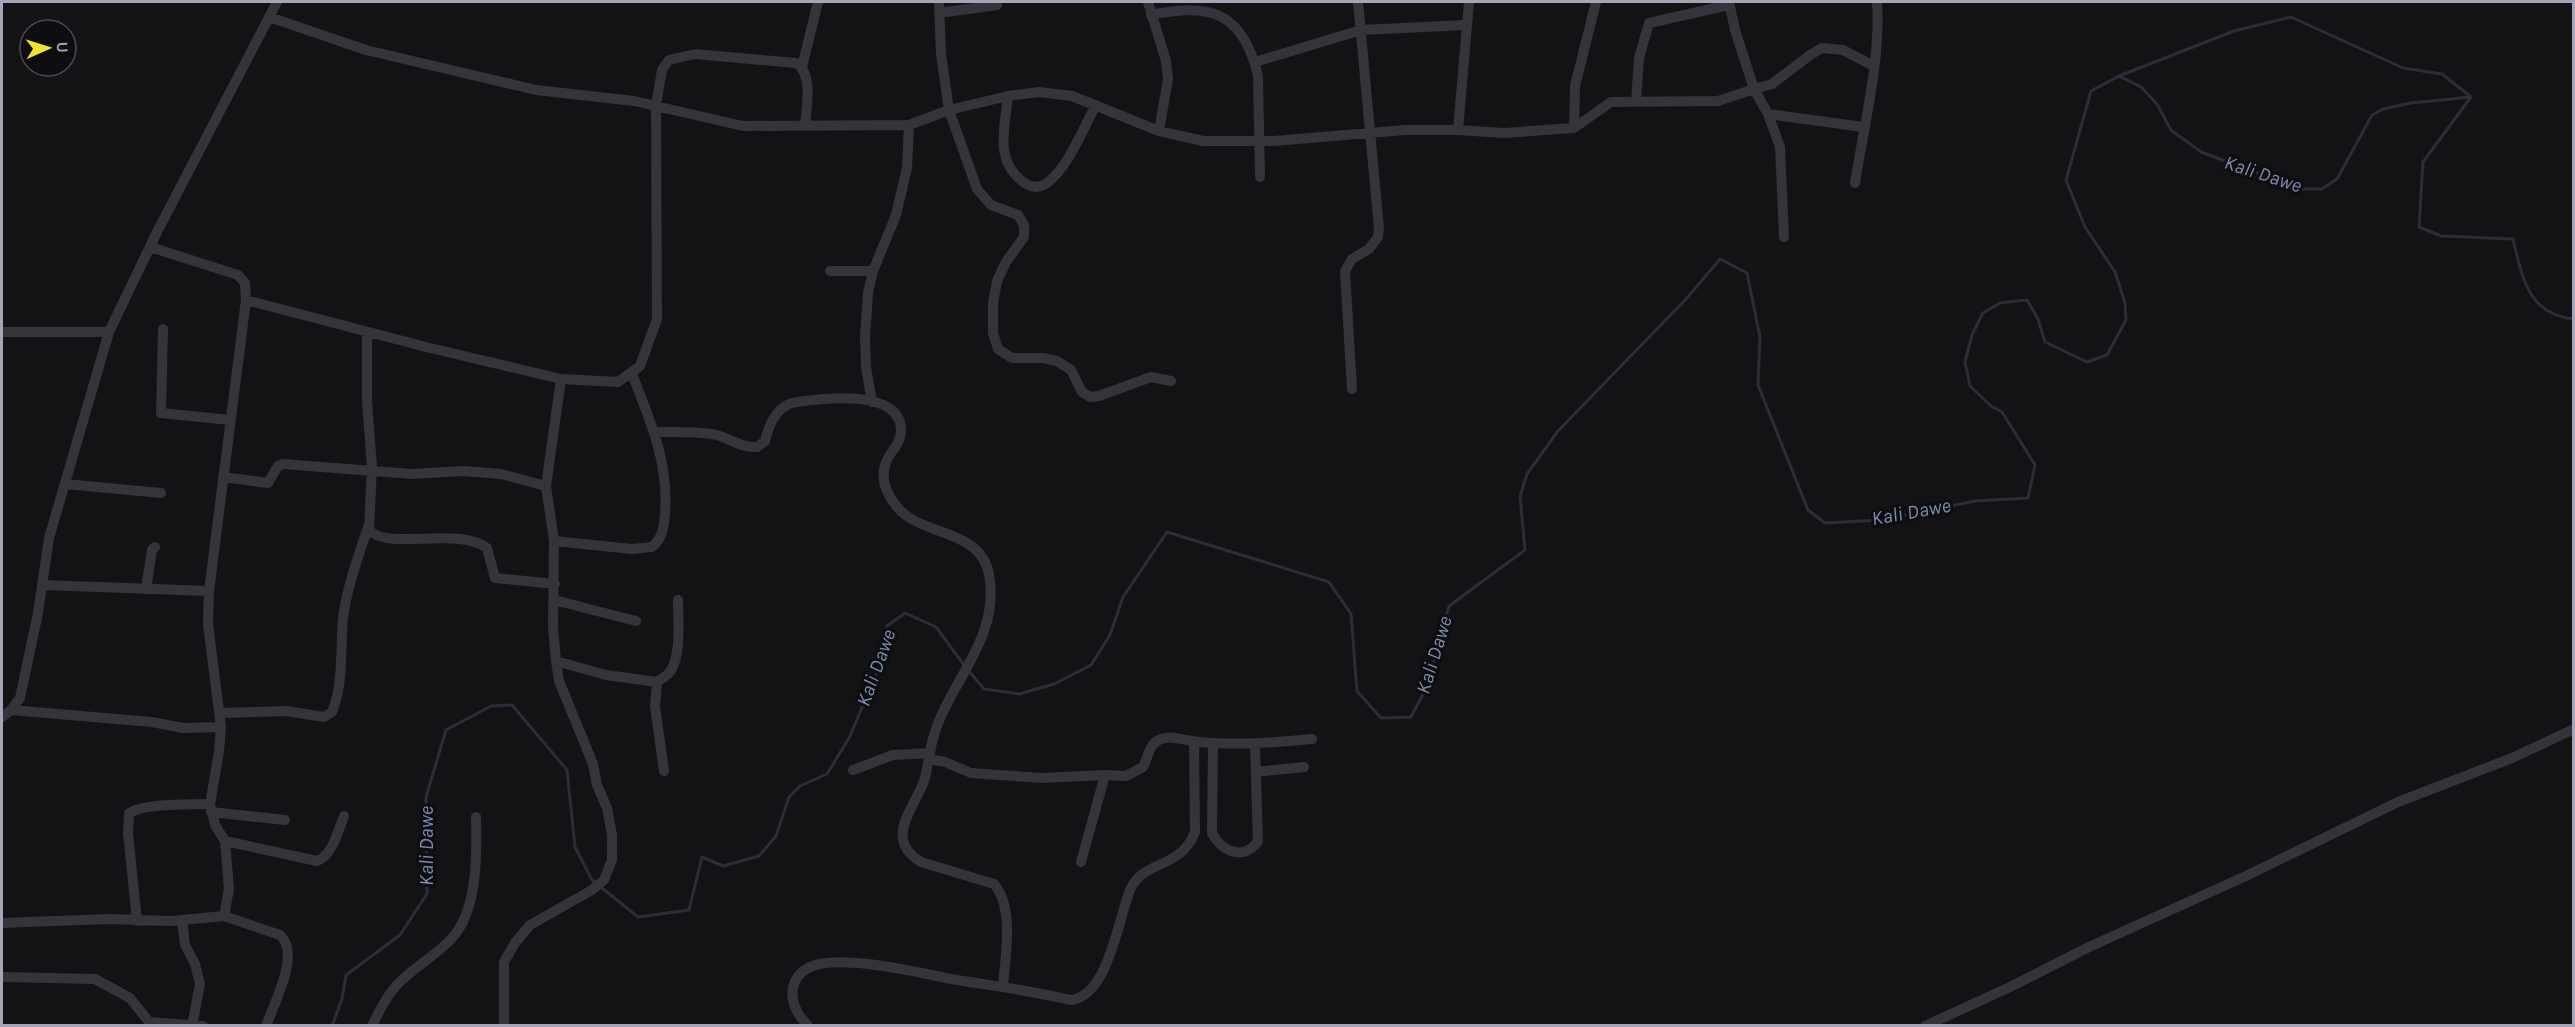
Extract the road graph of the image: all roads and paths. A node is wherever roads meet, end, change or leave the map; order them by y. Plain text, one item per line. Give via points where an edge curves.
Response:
1 (277, 2) edge
2 (818, 2) edge
3 (939, 2) edge
4 (1148, 2) edge
5 (1358, 2) edge
6 (1469, 2) edge
7 (1596, 2) edge
8 (1877, 2) edge
9 (1729, 3) edge
10 (997, 5) dead end
11 (939, 13) junction
12 (1151, 15) junction
13 (269, 16) junction
14 (1466, 25) junction
15 (1361, 30) junction
16 (1255, 62) junction
17 (1872, 65) junction
18 (802, 67) junction
19 (1754, 89) junction
20 (1008, 96) junction
21 (1636, 101) junction
22 (656, 105) junction
23 (1096, 105) junction
24 (949, 110) junction
25 (1768, 114) junction
26 (909, 125) junction
27 (805, 126) junction
28 (1863, 127) junction
29 (1574, 128) junction
30 (1458, 130) junction
31 (1159, 131) junction
32 (1369, 133) junction
33 (1260, 141) junction
34 (1260, 177) dead end
35 (1855, 183) dead end
36 (1784, 237) dead end
37 (150, 247) junction
38 (830, 271) dead end
39 (873, 272) junction
40 (246, 300) junction
41 (163, 329) dead end
42 (2, 332) edge
43 (109, 332) junction
44 (368, 332) junction
45 (632, 374) junction
46 (561, 378) junction
47 (1171, 381) dead end
48 (1352, 389) dead end
49 (872, 402) junction
50 (230, 420) junction
51 (655, 432) junction
52 (372, 471) junction
53 (223, 477) junction
54 (65, 484) junction
55 (546, 486) junction
56 (162, 493) dead end
57 (368, 527) junction
58 (554, 541) junction
59 (155, 547) dead end
60 (555, 584) junction
61 (42, 585) junction
62 (146, 589) junction
63 (209, 591) junction
64 (554, 600) junction
65 (678, 600) dead end
66 (636, 621) dead end
67 (556, 661) junction
68 (657, 682) junction
69 (11, 710) junction
70 (219, 713) junction
71 (2, 717) edge
72 (221, 728) junction
73 (2574, 729) edge
74 (1312, 739) dead end
75 (1194, 741) junction
76 (1213, 743) junction
77 (1255, 744) junction
78 (929, 756) junction
79 (1304, 767) dead end
80 (853, 770) dead end
81 (664, 771) dead end
82 (1256, 772) junction
83 (1105, 775) junction
84 (210, 808) junction
85 (345, 816) dead end
86 (476, 817) dead end
87 (285, 820) dead end
88 (225, 841) junction
89 (1081, 862) dead end
90 (224, 916) junction
91 (182, 920) junction
92 (137, 921) junction
93 (2, 923) edge
94 (2, 977) edge
95 (1004, 987) junction
96 (196, 1025) edge
97 (266, 1026) edge
98 (372, 1026) edge
99 (504, 1026) edge
100 (808, 1026) edge
101 (1925, 1026) edge

1 - 13 street
2 - 18 street
3 - 11 street
4 - 12 street
5 - 15 street
6 - 14 street
7 - 29 street via 1575,86
8 - 17 street via 1878,30
9 - 19 street
9 - 21 street via 1649,22 1639,58
10 - 11 street
11 - 24 street
12 - 16 street via 1176,9 1204,9 1222,16 1244,40
12 - 31 street via 1168,79
13 - 22 street via 366,50 536,90
13 - 37 street
14 - 15 street
14 - 30 street
15 - 16 street
15 - 32 street
16 - 33 street
17 - 19 street via 1843,50 1822,48 1772,84
17 - 28 street
18 - 22 street via 796,63 682,56 669,60 662,70
18 - 27 street via 807,85
19 - 21 street via 1718,101
19 - 25 street
20 - 23 street via 1039,92 1072,96
20 - 23 street via 1004,157 1030,187 1048,183 1064,164
20 - 24 street
21 - 29 street via 1611,102
22 - 27 street via 743,126
22 - 45 street via 657,319 640,366
23 - 31 street
24 - 26 street
24 - 47 street via 976,189 990,205 1018,215 1024,225 1024,237 997,281 993,333 998,349 1011,358 1057,361 1071,370 1082,392 1090,397 1151,377
25 - 28 street
25 - 36 street via 1780,147
26 - 27 street
26 - 39 street via 907,168 898,205
28 - 35 street
29 - 30 street via 1504,133
30 - 32 street
31 - 33 street via 1203,141
32 - 33 street
32 - 48 street via 1380,213 1378,237 1369,249 1352,259 1345,272
33 - 34 street
37 - 40 street via 238,275 245,283
37 - 43 street
38 - 39 street
39 - 49 street via 865,337
40 - 44 street
40 - 50 street
41 - 50 street via 161,413
42 - 43 street
43 - 54 street
44 - 46 street
44 - 52 street
45 - 46 street via 618,382
45 - 51 street
46 - 55 street
49 - 51 street via 856,398 790,403 776,414 765,441 757,447 714,434
49 - 78 street via 885,405 898,417 901,433 883,473 892,501 912,520 962,539 989,572 989,612 974,659 937,724
50 - 53 street
51 - 58 street via 665,470 664,527 657,543 632,549
52 - 53 street via 283,464 268,483
52 - 55 street via 501,474
52 - 57 street
53 - 63 street
54 - 56 street
54 - 61 street via 49,538
55 - 58 street
57 - 60 street via 374,535 382,537 468,539 487,548 495,578
57 - 70 street via 343,617 340,674 332,712 324,717 286,711
58 - 60 street
59 - 62 street
60 - 64 street
61 - 62 street
61 - 69 street via 20,698
62 - 63 street
63 - 70 street via 208,624
64 - 66 street
64 - 67 street
65 - 68 street via 675,659 670,672
67 - 68 street via 606,675
67 - 99 street via 559,681 607,808 612,860 604,880 530,925 515,943 504,962
68 - 81 street via 655,706
69 - 71 street
69 - 72 street via 183,728
70 - 72 street
72 - 84 street
73 - 101 street via 2512,758 2398,802
74 - 77 street
75 - 76 street
75 - 83 street via 1169,737 1158,740 1136,773
75 - 95 street via 1195,832 1191,843 1184,852 1154,867 1132,885 1119,931 1089,993 1070,1000
76 - 77 street
76 - 82 street via 1212,833 1218,845 1229,850 1244,853 1258,841
77 - 82 street
78 - 80 street via 893,755
78 - 83 street via 971,773 1042,778
78 - 95 street via 924,781 904,825 904,848 921,862 994,884 999,890 1006,916
79 - 82 street
83 - 89 street
84 - 87 street
84 - 88 street
84 - 92 street via 150,807 129,813
85 - 88 street via 331,847 317,861
86 - 98 street via 477,860 463,921 454,936 396,986
88 - 90 street via 229,889
90 - 91 street
90 - 97 street via 286,940 290,956
91 - 92 street
91 - 96 street via 185,945 200,984
92 - 93 street
94 - 96 street via 95,979 130,998 149,1022
95 - 100 street via 876,965 832,963 808,967 792,986 797,1013

